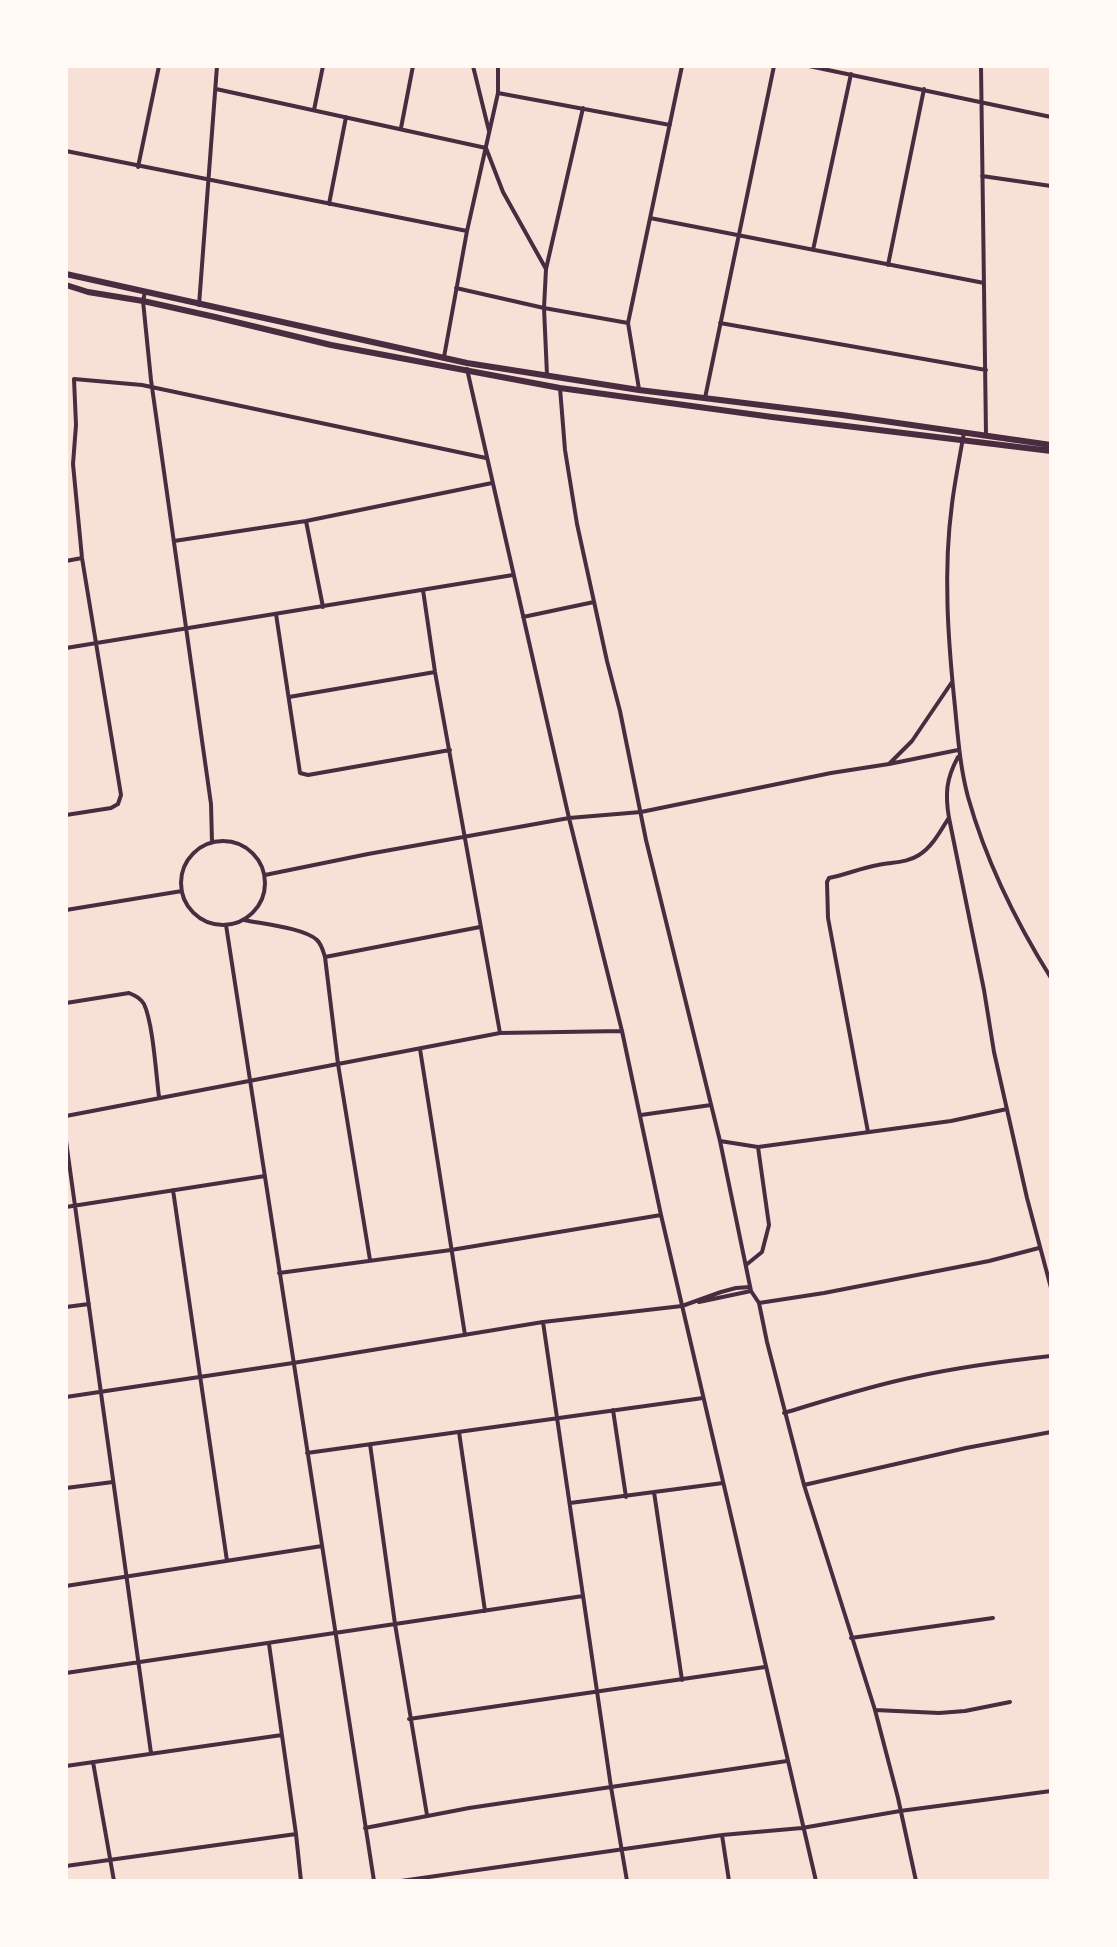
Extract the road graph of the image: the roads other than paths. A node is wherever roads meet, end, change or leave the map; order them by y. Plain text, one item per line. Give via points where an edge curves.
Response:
1 (159, 66) edge
2 (217, 66) edge
3 (323, 66) edge
4 (413, 66) edge
5 (473, 66) edge
6 (498, 66) edge
7 (682, 66) edge
8 (774, 66) edge
9 (809, 66) edge
10 (981, 66) edge
11 (850, 74) junction
12 (216, 89) junction
13 (924, 89) junction
14 (498, 93) junction
15 (981, 101) junction
16 (583, 108) junction
17 (314, 110) junction
18 (346, 117) junction
19 (1051, 117) edge
20 (670, 125) junction
21 (402, 128) junction
22 (489, 132) junction
23 (486, 147) junction
24 (66, 151) edge
25 (138, 167) junction
26 (982, 177) junction
27 (209, 179) junction
28 (1051, 186) edge
29 (329, 204) junction
30 (650, 218) junction
31 (467, 231) junction
32 (738, 235) junction
33 (813, 250) junction
34 (888, 265) junction
35 (546, 269) junction
36 (66, 274) edge
37 (984, 283) junction
38 (66, 285) edge
39 (456, 288) junction
40 (145, 292) junction
41 (143, 301) junction
42 (199, 305) junction
43 (544, 308) junction
44 (628, 323) junction
45 (720, 323) junction
46 (443, 358) junction
47 (467, 363) junction
48 (986, 370) junction
49 (466, 372) junction
50 (547, 375) junction
51 (153, 387) junction
52 (560, 388) junction
53 (639, 390) junction
54 (705, 398) junction
55 (964, 432) junction
56 (986, 435) junction
57 (962, 440) junction
58 (1051, 445) edge
59 (1051, 451) edge
60 (486, 458) junction
61 (492, 483) junction
62 (306, 521) junction
63 (174, 541) junction
64 (82, 558) junction
65 (66, 561) edge
66 (513, 575) junction
67 (423, 590) junction
68 (594, 602) junction
69 (323, 607) junction
70 (276, 614) junction
71 (523, 617) junction
72 (186, 627) junction
73 (96, 644) junction
74 (66, 648) edge
75 (435, 672) junction
76 (952, 682) junction
77 (289, 697) junction
78 (450, 750) junction
79 (958, 750) junction
80 (959, 756) junction
81 (889, 764) junction
82 (641, 812) junction
83 (66, 815) edge
84 (569, 818) junction
85 (949, 818) junction
86 (465, 837) junction
87 (212, 842) junction
88 (265, 875) junction
89 (182, 891) junction
90 (66, 910) edge
91 (244, 920) junction
92 (226, 925) junction
93 (480, 927) junction
94 (325, 957) junction
95 (1051, 978) edge
96 (66, 1003) edge
97 (622, 1031) junction
98 (500, 1033) junction
99 (420, 1049) junction
100 (338, 1064) junction
101 (250, 1080) junction
102 (159, 1097) junction
103 (711, 1105) junction
104 (1007, 1109) junction
105 (641, 1115) junction
106 (66, 1116) edge
107 (868, 1132) junction
108 (66, 1141) edge
109 (720, 1141) junction
110 (758, 1147) junction
111 (265, 1176) junction
112 (173, 1190) junction
113 (75, 1206) junction
114 (66, 1207) edge
115 (661, 1215) junction
116 (1039, 1248) junction
117 (451, 1250) junction
118 (370, 1260) junction
119 (746, 1265) junction
120 (279, 1273) junction
121 (1051, 1288) edge
122 (751, 1289) junction
123 (759, 1303) junction
124 (89, 1304) junction
125 (682, 1306) junction
126 (66, 1307) edge
127 (543, 1322) junction
128 (465, 1335) junction
129 (1051, 1356) edge
130 (293, 1363) junction
131 (199, 1376) junction
132 (101, 1391) junction
133 (66, 1397) edge
134 (703, 1398) junction
135 (613, 1410) junction
136 (784, 1413) junction
137 (557, 1418) junction
138 (459, 1432) junction
139 (1051, 1432) edge
140 (370, 1444) junction
141 (308, 1453) junction
142 (113, 1482) junction
143 (723, 1483) junction
144 (804, 1485) junction
145 (66, 1488) edge
146 (654, 1492) junction
147 (626, 1497) junction
148 (570, 1503) junction
149 (322, 1546) junction
150 (227, 1561) junction
151 (127, 1577) junction
152 (66, 1586) edge
153 (583, 1596) junction
154 (485, 1611) junction
155 (993, 1618) dead end
156 (394, 1624) junction
157 (335, 1634) junction
158 (851, 1638) junction
159 (269, 1644) junction
160 (139, 1664) junction
161 (765, 1668) junction
162 (66, 1673) edge
163 (682, 1680) junction
164 (597, 1692) junction
165 (1010, 1702) dead end
166 (875, 1710) junction
167 (409, 1719) junction
168 (282, 1735) junction
169 (151, 1753) junction
170 (787, 1761) junction
171 (93, 1762) junction
172 (66, 1766) edge
173 (611, 1787) junction
174 (1051, 1791) edge
175 (900, 1811) junction
176 (427, 1815) junction
177 (365, 1828) junction
178 (802, 1828) junction
179 (296, 1834) junction
180 (722, 1835) junction
181 (622, 1849) junction
182 (110, 1859) junction
183 (66, 1866) edge
184 (433, 1879) edge
185 (114, 1881) edge
186 (301, 1881) edge
187 (374, 1881) edge
188 (401, 1881) edge
189 (627, 1881) edge
190 (729, 1881) edge
191 (816, 1881) edge
192 (916, 1881) edge

1 - 25 street
2 - 12 street
3 - 17 street
4 - 21 street
5 - 22 street
6 - 14 street
7 - 20 street
8 - 32 street
9 - 11 street
10 - 15 street
11 - 13 street
11 - 33 street
12 - 17 street
12 - 27 street
13 - 15 street
13 - 34 street
14 - 16 street
14 - 22 street
15 - 19 street
15 - 26 street
16 - 20 street
16 - 35 street
17 - 18 street
18 - 21 street
18 - 29 street
20 - 30 street
21 - 23 street
22 - 23 street
23 - 31 street
23 - 35 street via 503,192
24 - 25 street
25 - 27 street
26 - 28 street
26 - 37 street
27 - 29 street
27 - 42 street
29 - 31 street
30 - 32 street
30 - 44 street
31 - 39 street
32 - 33 street
32 - 45 street
33 - 34 street
34 - 37 street
35 - 43 street
36 - 40 main road
37 - 48 street
38 - 41 main road
39 - 43 street
39 - 46 street
40 - 41 street
40 - 42 main road
41 - 49 main road
41 - 51 street
42 - 46 main road
43 - 44 street
43 - 50 street
44 - 53 street
45 - 48 street
45 - 54 street
46 - 47 main road
47 - 49 street
47 - 50 main road
48 - 56 street
49 - 52 main road
49 - 60 street
50 - 53 main road
51 - 60 street
51 - 63 street
51 - 64 street via 74,379 73,464
52 - 57 main road
52 - 68 street via 570,489
53 - 54 main road
54 - 55 main road
55 - 56 main road
55 - 57 street
56 - 58 main road
57 - 59 main road
57 - 76 street via 947,573
60 - 61 street
61 - 62 street
61 - 66 street
62 - 63 street
62 - 69 street
63 - 72 street
64 - 65 street
64 - 73 street
66 - 67 street
66 - 71 street
67 - 69 street
67 - 75 street
68 - 71 street
68 - 82 street
69 - 70 street
70 - 72 street
70 - 77 street
71 - 84 street
72 - 73 street
72 - 87 street via 211,804
73 - 74 street
73 - 83 street via 121,795 118,804 111,808
75 - 77 street
75 - 78 street
76 - 79 street
76 - 81 street via 912,741
77 - 78 street via 302,775
78 - 86 street
79 - 80 street
79 - 81 street
80 - 85 street via 949,775
80 - 95 street via 968,798 1010,908
81 - 82 street
82 - 84 street
82 - 103 street
84 - 86 street
84 - 97 street
85 - 104 street
85 - 107 street via 918,856 847,873 827,882 828,918
86 - 88 street
86 - 93 street
87 - 88 street via 239,843 260,862
87 - 89 street via 200,847 184,866
88 - 91 street via 262,901
89 - 90 street
89 - 92 street via 202,920
91 - 92 street
91 - 94 street via 303,933 316,939
92 - 101 street
93 - 94 street
93 - 98 street
94 - 100 street
96 - 102 street via 129,993 138,996 148,1017
97 - 98 street
97 - 105 street
98 - 99 street
99 - 100 street
99 - 117 street
100 - 101 street
100 - 118 street
101 - 102 street
101 - 111 street
102 - 106 street
103 - 105 street
103 - 109 street
104 - 107 street
104 - 116 street
105 - 115 street
107 - 110 street
108 - 113 street
109 - 110 street
109 - 119 street
110 - 119 street via 769,1225 762,1251
111 - 112 street
111 - 120 street
112 - 113 street
112 - 131 street
113 - 114 street
113 - 124 street
115 - 117 street
115 - 125 street
116 - 121 street
116 - 123 street via 989,1261
117 - 118 street
117 - 128 street
118 - 120 street
119 - 122 street
120 - 130 street
122 - 123 street
122 - 125 street via 721,1292
123 - 136 street
124 - 126 street
124 - 132 street
125 - 127 street
125 - 134 street
127 - 128 street
127 - 137 street
128 - 130 street
129 - 136 street via 913,1377
130 - 131 street
130 - 141 street
131 - 132 street
131 - 150 street
132 - 133 street
132 - 142 street
134 - 135 street
134 - 143 street
135 - 137 street
135 - 147 street
136 - 144 street
137 - 138 street
137 - 148 street
138 - 140 street
138 - 154 street
139 - 144 street
140 - 141 street
140 - 156 street
141 - 149 street
142 - 145 street
142 - 151 street
143 - 146 street
143 - 161 street
144 - 158 street
146 - 147 street
146 - 163 street
147 - 148 street
148 - 153 street
149 - 150 street
149 - 157 street
150 - 151 street
151 - 152 street
151 - 160 street
153 - 154 street
153 - 164 street
154 - 156 street
155 - 158 street
156 - 157 street
156 - 167 street
157 - 159 street
157 - 177 street
158 - 166 street
159 - 160 street
159 - 168 street
160 - 162 street
160 - 169 street
161 - 163 street
161 - 170 street
163 - 164 street
164 - 167 street
164 - 173 street
165 - 166 street via 965,1712
166 - 175 street
167 - 176 street
168 - 169 street
168 - 179 street
169 - 171 street
170 - 173 street
170 - 178 street
171 - 172 street
171 - 182 street
173 - 176 street
173 - 181 street
174 - 175 street
175 - 178 street
175 - 192 street
176 - 177 street
177 - 187 street
178 - 180 street
178 - 191 street
179 - 182 street
179 - 186 street
180 - 181 street
180 - 190 street
181 - 184 street
181 - 189 street
182 - 183 street
182 - 185 street
184 - 188 street

